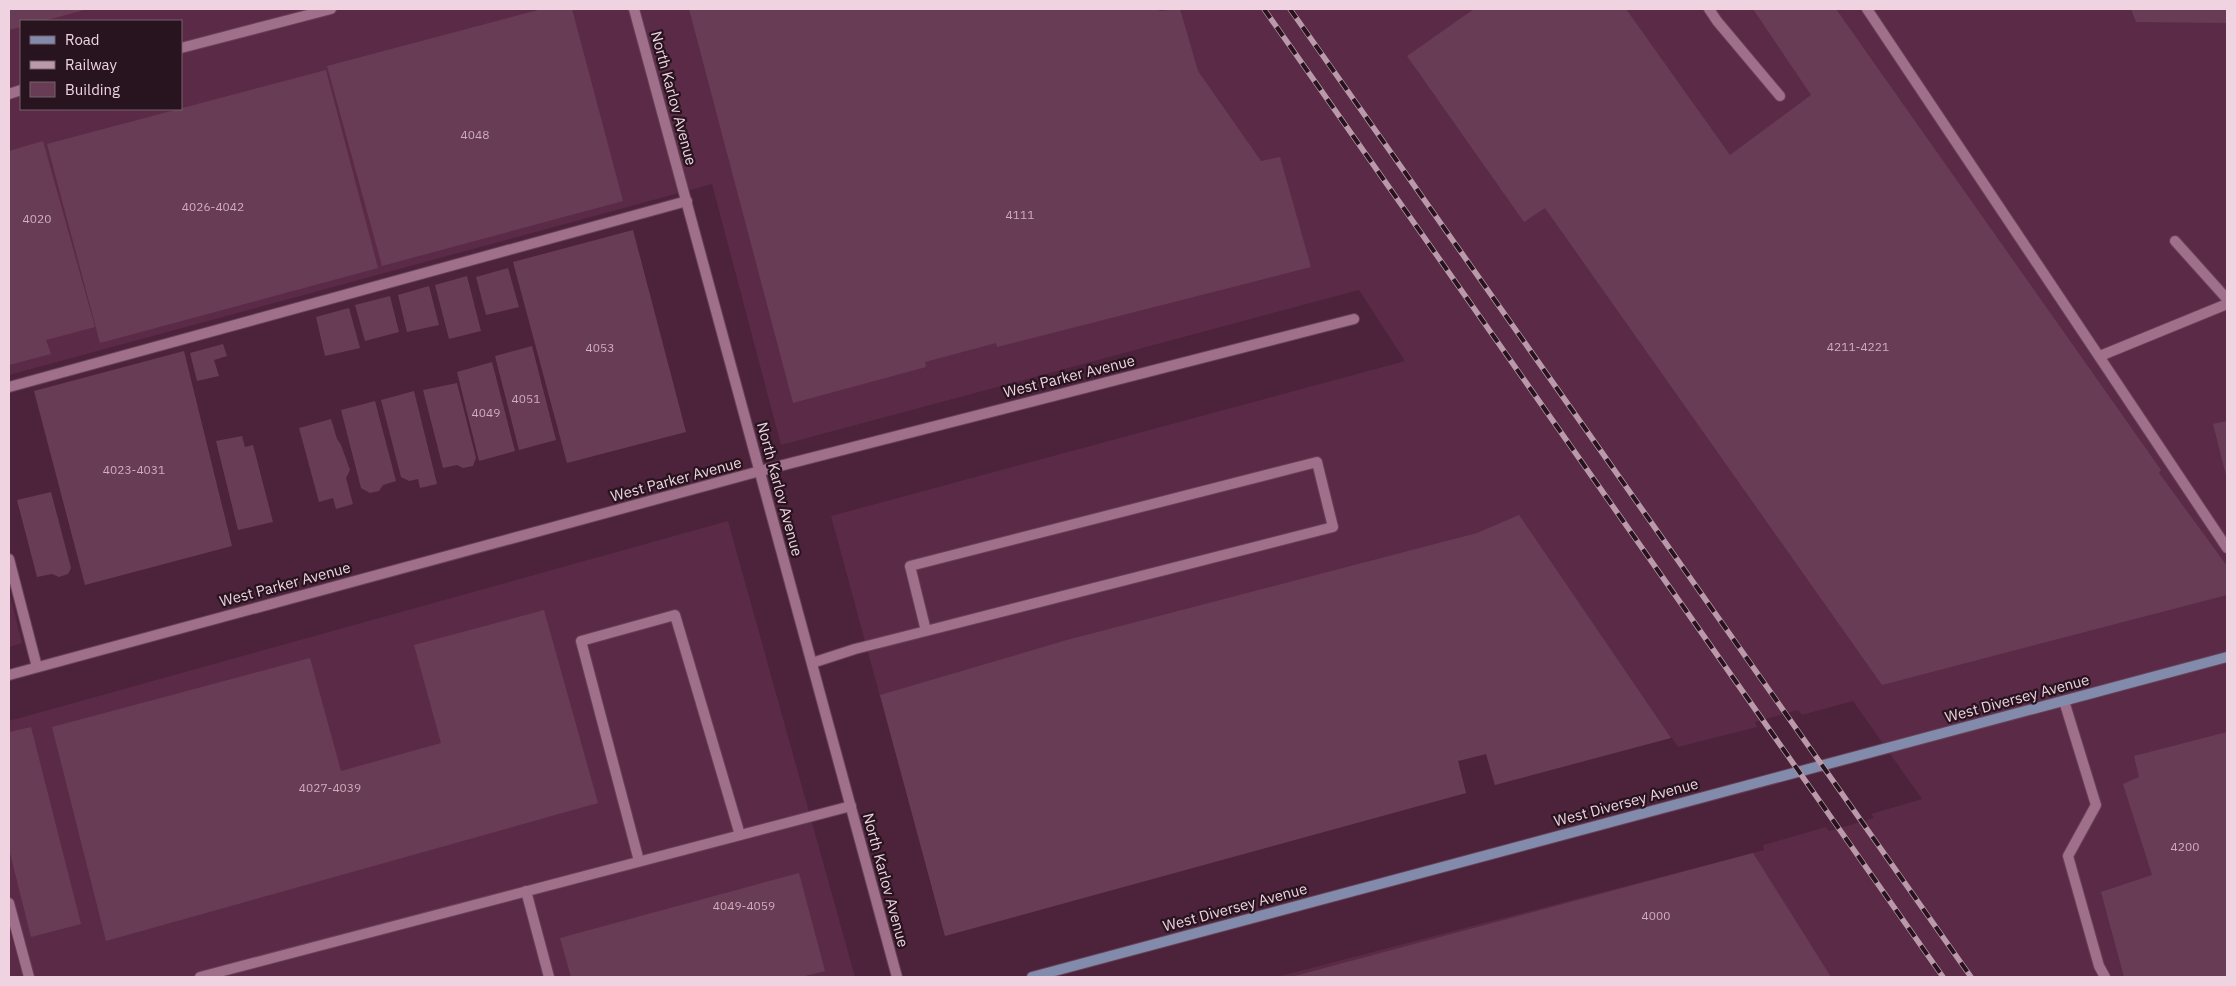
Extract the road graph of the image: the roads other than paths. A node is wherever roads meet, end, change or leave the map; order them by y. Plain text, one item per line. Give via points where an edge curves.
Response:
1 (331, 9) edge
2 (634, 9) edge
3 (1709, 9) edge
4 (1867, 9) edge
5 (182, 48) edge
6 (1780, 96) dead end
7 (687, 201) junction
8 (2175, 241) dead end
9 (2227, 299) edge
10 (2227, 304) edge
11 (1354, 319) dead end
12 (2100, 356) junction
13 (9, 387) edge
14 (760, 471) junction
15 (2227, 548) edge
16 (9, 559) edge
17 (926, 631) junction
18 (2227, 657) edge
19 (812, 663) junction
20 (37, 667) junction
21 (9, 675) edge
22 (2064, 701) junction
23 (851, 806) junction
24 (740, 834) junction
25 (639, 862) junction
26 (526, 891) junction
27 (9, 903) edge
28 (29, 977) edge
29 (200, 977) edge
30 (549, 977) edge
31 (897, 977) edge
32 (1032, 977) edge
33 (2106, 977) edge

1 - 5 street
2 - 7 street, North Karlov Avenue
3 - 6 street
4 - 12 street
7 - 13 street
7 - 14 street, North Karlov Avenue
8 - 9 street
10 - 12 street
11 - 14 street, West Parker Avenue
12 - 15 street
14 - 19 street, North Karlov Avenue
14 - 20 street, West Parker Avenue
16 - 20 street
17 - 17 street via 1333,527 1317,462 910,566
17 - 19 street
18 - 22 main road, West Diversey Avenue
19 - 23 street, North Karlov Avenue
20 - 21 street, West Parker Avenue
22 - 32 main road, West Diversey Avenue
22 - 33 street via 2096,805 2068,856 2099,966
23 - 24 street
23 - 31 street, North Karlov Avenue
24 - 25 street
24 - 25 street via 675,615 582,640
25 - 26 street
26 - 29 street
26 - 30 street
27 - 28 street

